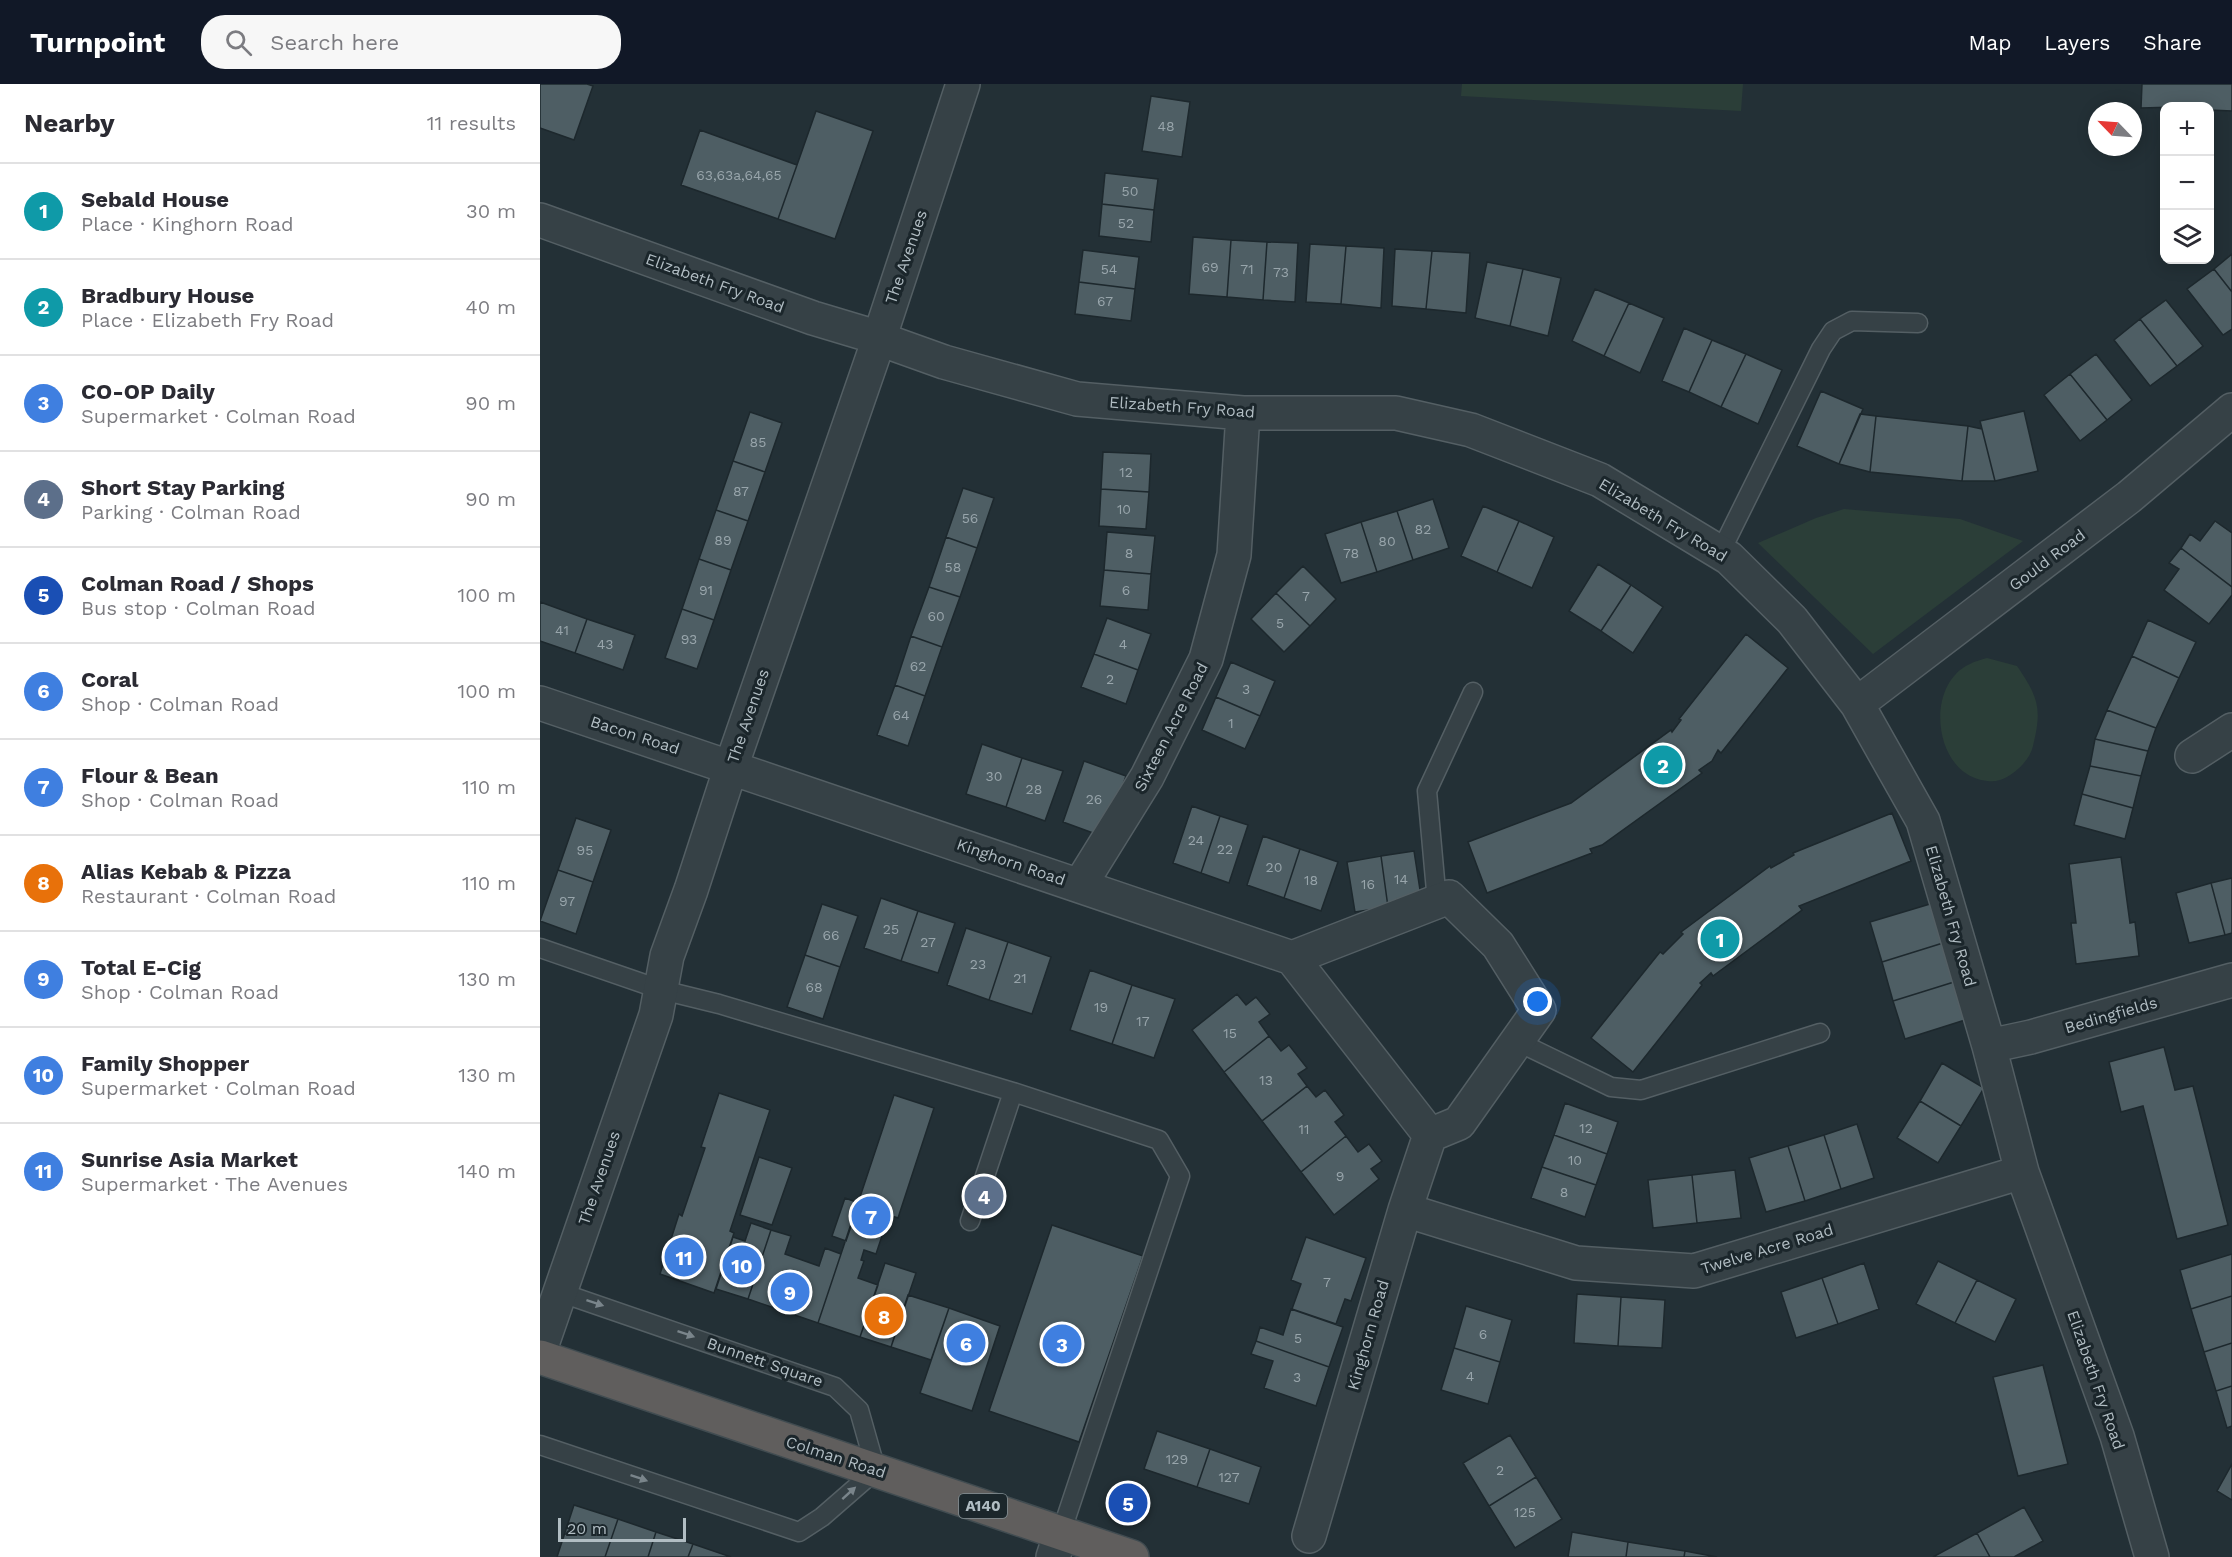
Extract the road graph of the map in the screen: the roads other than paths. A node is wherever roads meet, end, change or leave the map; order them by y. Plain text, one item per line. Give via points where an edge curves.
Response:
1 (963, 84) edge
2 (540, 220) edge
3 (1918, 323) dead end
4 (879, 339) junction
5 (2232, 410) edge
6 (1244, 413) junction
7 (1720, 553) junction
8 (1473, 692) dead end
9 (540, 703) edge
10 (1857, 704) junction
11 (2232, 730) edge
12 (2192, 756) dead end
13 (731, 767) junction
14 (1080, 885) junction
15 (1437, 902) junction
16 (540, 948) edge
17 (1292, 958) junction
18 (2232, 980) edge
19 (662, 990) junction
20 (1820, 1032) dead end
21 (1516, 1041) junction
22 (1989, 1046) junction
23 (1013, 1092) junction
24 (1430, 1135) junction
25 (2022, 1172) junction
26 (1405, 1210) junction
27 (970, 1221) dead end
28 (559, 1292) junction
29 (540, 1350) edge
30 (540, 1357) edge
31 (540, 1445) edge
32 (876, 1470) junction
33 (1309, 1536) dead end
34 (1057, 1545) edge
35 (1132, 1557) edge
36 (2152, 1557) edge

1 - 4 street, The Avenues
2 - 4 street, Elizabeth Fry Road
3 - 7 lane via 1852,321 1833,331
4 - 6 street, Elizabeth Fry Road via 944,362 1077,399
4 - 13 street, The Avenues
5 - 10 street, Gould Road via 2120,503
6 - 7 street, Elizabeth Fry Road via 1396,413 1471,430 1600,480
6 - 14 street, Sixteen Acre Road via 1234,555 1206,659 1147,777
7 - 10 street, Elizabeth Fry Road via 1792,620
8 - 15 lane via 1426,791
9 - 13 street, Bacon Road
10 - 22 street, Elizabeth Fry Road via 1923,821
11 - 12 street
13 - 14 street, Kinghorn Road
13 - 19 street, The Avenues via 667,956
14 - 17 street, Kinghorn Road
15 - 17 street
15 - 21 street via 1449,897 1498,945 1539,1010
16 - 19 lane
17 - 24 street
18 - 22 street, Bedingfields
19 - 23 lane
19 - 28 street, The Avenues
20 - 21 lane via 1641,1090 1611,1087
21 - 24 street via 1459,1122
22 - 25 street, Elizabeth Fry Road
23 - 27 lane
23 - 34 lane via 1159,1140 1180,1176
24 - 26 street, Kinghorn Road
25 - 26 street, Twelve Acre Road via 1694,1271 1576,1263
25 - 36 street, Elizabeth Fry Road via 2117,1436
26 - 33 street, Kinghorn Road
28 - 29 street, The Avenues
28 -> 32 lane, Bunnett Square via 835,1387 859,1410
30 - 32 highway, Colman Road / A140
31 -> 32 lane via 799,1532
32 - 34 highway, Colman Road / A140
34 - 35 highway, Colman Road / A140

